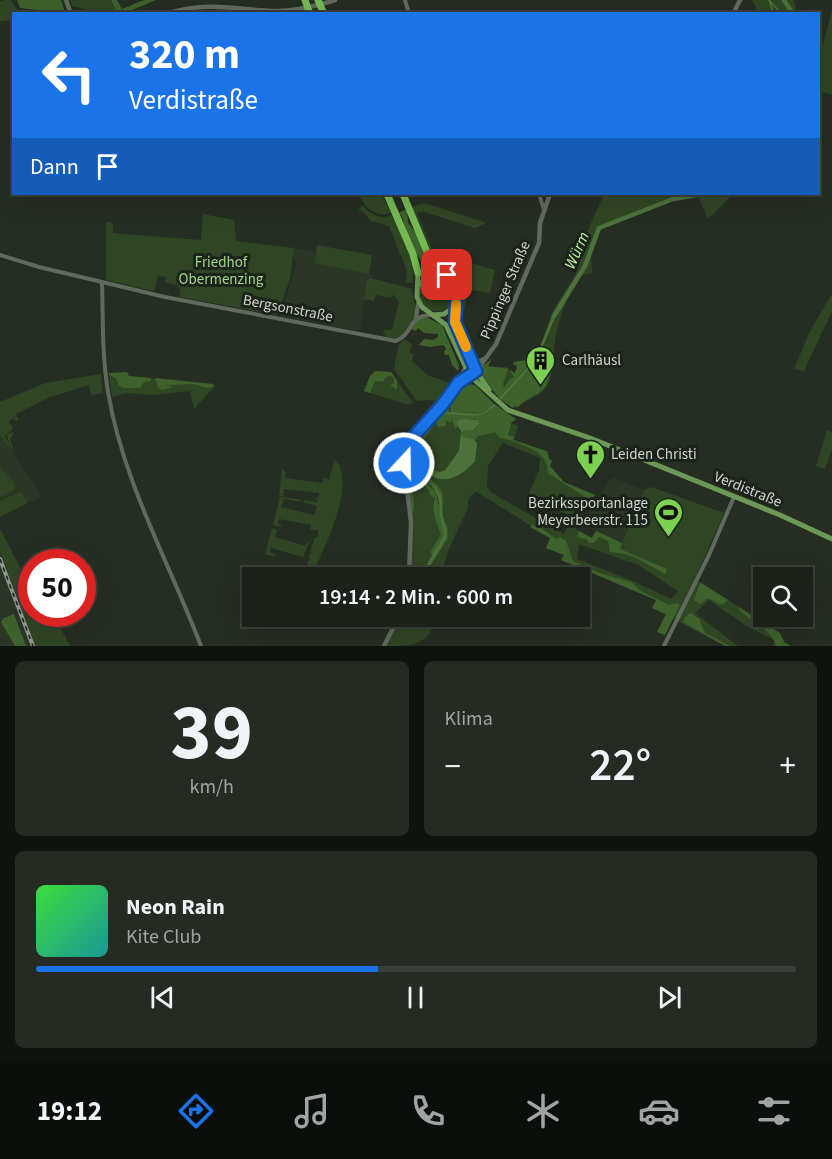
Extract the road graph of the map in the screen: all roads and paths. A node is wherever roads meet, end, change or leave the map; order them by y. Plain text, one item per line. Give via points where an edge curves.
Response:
1 (335, 0) edge
2 (171, 12) edge
3 (387, 195) edge
4 (403, 195) edge
5 (539, 195) edge
6 (550, 195) edge
7 (544, 210) junction
8 (0, 255) edge
9 (438, 268) joint
10 (418, 273) joint
11 (447, 275) junction
12 (102, 282) junction
13 (417, 287) junction
14 (418, 302) junction
15 (456, 304) junction
16 (432, 315) junction
17 (416, 318) junction
18 (484, 359) junction
19 (473, 364) junction
20 (465, 369) junction
21 (476, 371) junction
22 (470, 376) junction
23 (458, 383) junction
24 (491, 394) junction
25 (734, 497) junction
26 (832, 539) edge
27 (409, 567) edge
28 (394, 627) edge
29 (201, 646) edge
30 (384, 646) edge
31 (664, 646) edge

1 - 2 main road via 296,10 209,5
3 - 10 highway
4 - 9 highway via 427,252
5 - 7 street
6 - 7 main road, Pippinger Straße
7 - 18 main road, Pippinger Straße via 539,243 496,344
8 - 12 street, Bergsonstraße
9 - 11 main road
10 - 13 main road
11 - 13 main road via 429,275
11 - 15 main road, Verdistraße via 457,287
12 - 17 street, Bergsonstraße via 396,341
12 - 29 street via 104,363 117,435 152,533
13 - 14 main road
14 - 16 main road, Verdistraße
14 - 17 street
15 - 16 main road via 449,312
15 - 19 main road, Verdistraße via 455,322
16 - 17 street
16 - 20 main road, Verdistraße via 446,325
18 - 19 main road, Pippinger Straße
18 - 21 main road, Pippinger Straße
19 - 20 main road, Pippinger Straße
19 - 21 main road, Verdistraße
20 - 22 main road, Verdistraße
20 - 23 main road, Pippinger Straße
21 - 22 main road, Pippinger Straße
21 - 24 main road, Verdistraße
22 - 23 main road, Pippinger Straße
22 - 24 main road, Verdistraße
23 - 27 main road, Pippinger Straße via 414,436 405,453 411,522
24 - 25 main road, Verdistraße via 512,412 576,432
25 - 26 main road, Verdistraße
25 - 31 street
28 - 30 main road

